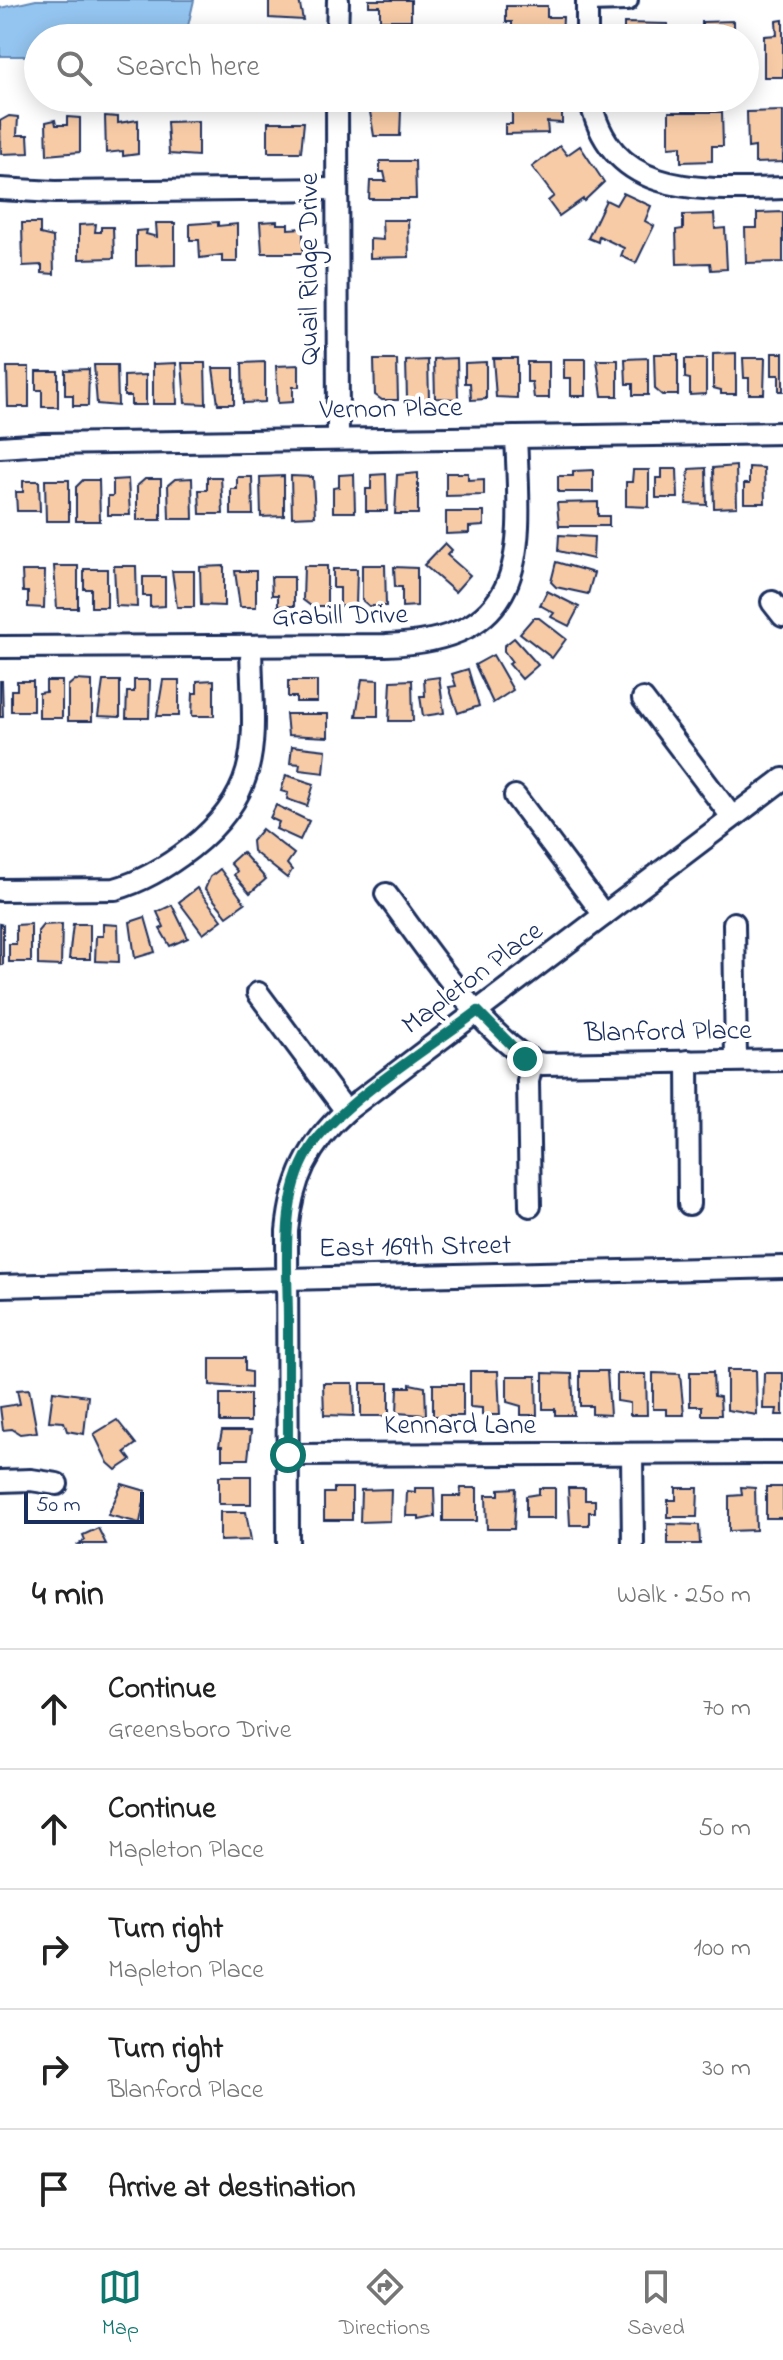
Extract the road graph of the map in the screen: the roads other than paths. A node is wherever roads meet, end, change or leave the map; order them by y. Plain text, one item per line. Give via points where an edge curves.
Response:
1 (338, 0) edge
2 (627, 0) edge
3 (587, 1) edge
4 (337, 24) edge
5 (587, 24) edge
6 (337, 112) edge
7 (595, 112) edge
8 (783, 188) edge
9 (0, 189) edge
10 (336, 189) junction
11 (783, 433) edge
12 (516, 437) junction
13 (338, 439) junction
14 (0, 447) edge
15 (251, 646) junction
16 (0, 647) edge
17 (643, 699) dead end
18 (783, 779) edge
19 (515, 796) dead end
20 (732, 817) junction
21 (0, 890) edge
22 (386, 894) dead end
23 (604, 915) junction
24 (734, 923) dead end
25 (258, 993) dead end
26 (478, 1011) junction
27 (736, 1060) junction
28 (783, 1060) edge
29 (688, 1061) junction
30 (533, 1062) junction
31 (346, 1111) junction
32 (689, 1204) dead end
33 (530, 1206) dead end
34 (783, 1267) edge
35 (288, 1280) junction
36 (0, 1286) edge
37 (783, 1453) edge
38 (632, 1454) junction
39 (288, 1455) junction
40 (0, 1481) edge
41 (57, 1484) dead end
42 (288, 1544) edge
43 (633, 1544) edge

1 - 4 street
2 - 3 street
3 - 5 street
6 - 10 street, Quail Ridge Drive
7 - 8 street via 606,142 651,179 706,189
9 - 10 street
10 - 13 street, Quail Ridge Drive
11 - 12 street, Vernon Place
12 - 13 street, Vernon Place
12 - 15 street, Grabill Drive via 515,563 494,606 477,624 425,644
13 - 14 street, Vernon Place
15 - 16 street, Grabill Drive
15 - 21 street via 251,759 246,781 225,819 133,884 115,889
17 - 20 street
18 - 20 street, Mapleton Place
19 - 23 street
20 - 23 street, Mapleton Place
22 - 26 street
23 - 26 street, Mapleton Place
24 - 27 street
25 - 31 street
26 - 30 street
26 - 31 street, Mapleton Place
27 - 28 street, Blanford Place
27 - 29 street, Blanford Place
29 - 30 street, Blanford Place
29 - 32 street
30 - 33 street via 528,1081
31 - 35 street, Mapleton Place via 315,1141 294,1186 287,1231
34 - 35 street, East 169th Street
35 - 36 street, East 169th Street
35 - 39 street, Mapleton Place
37 - 38 street, Kennard Lane
38 - 39 street, Kennard Lane
38 - 43 street
39 - 42 street, Mapleton Place
40 - 41 street

